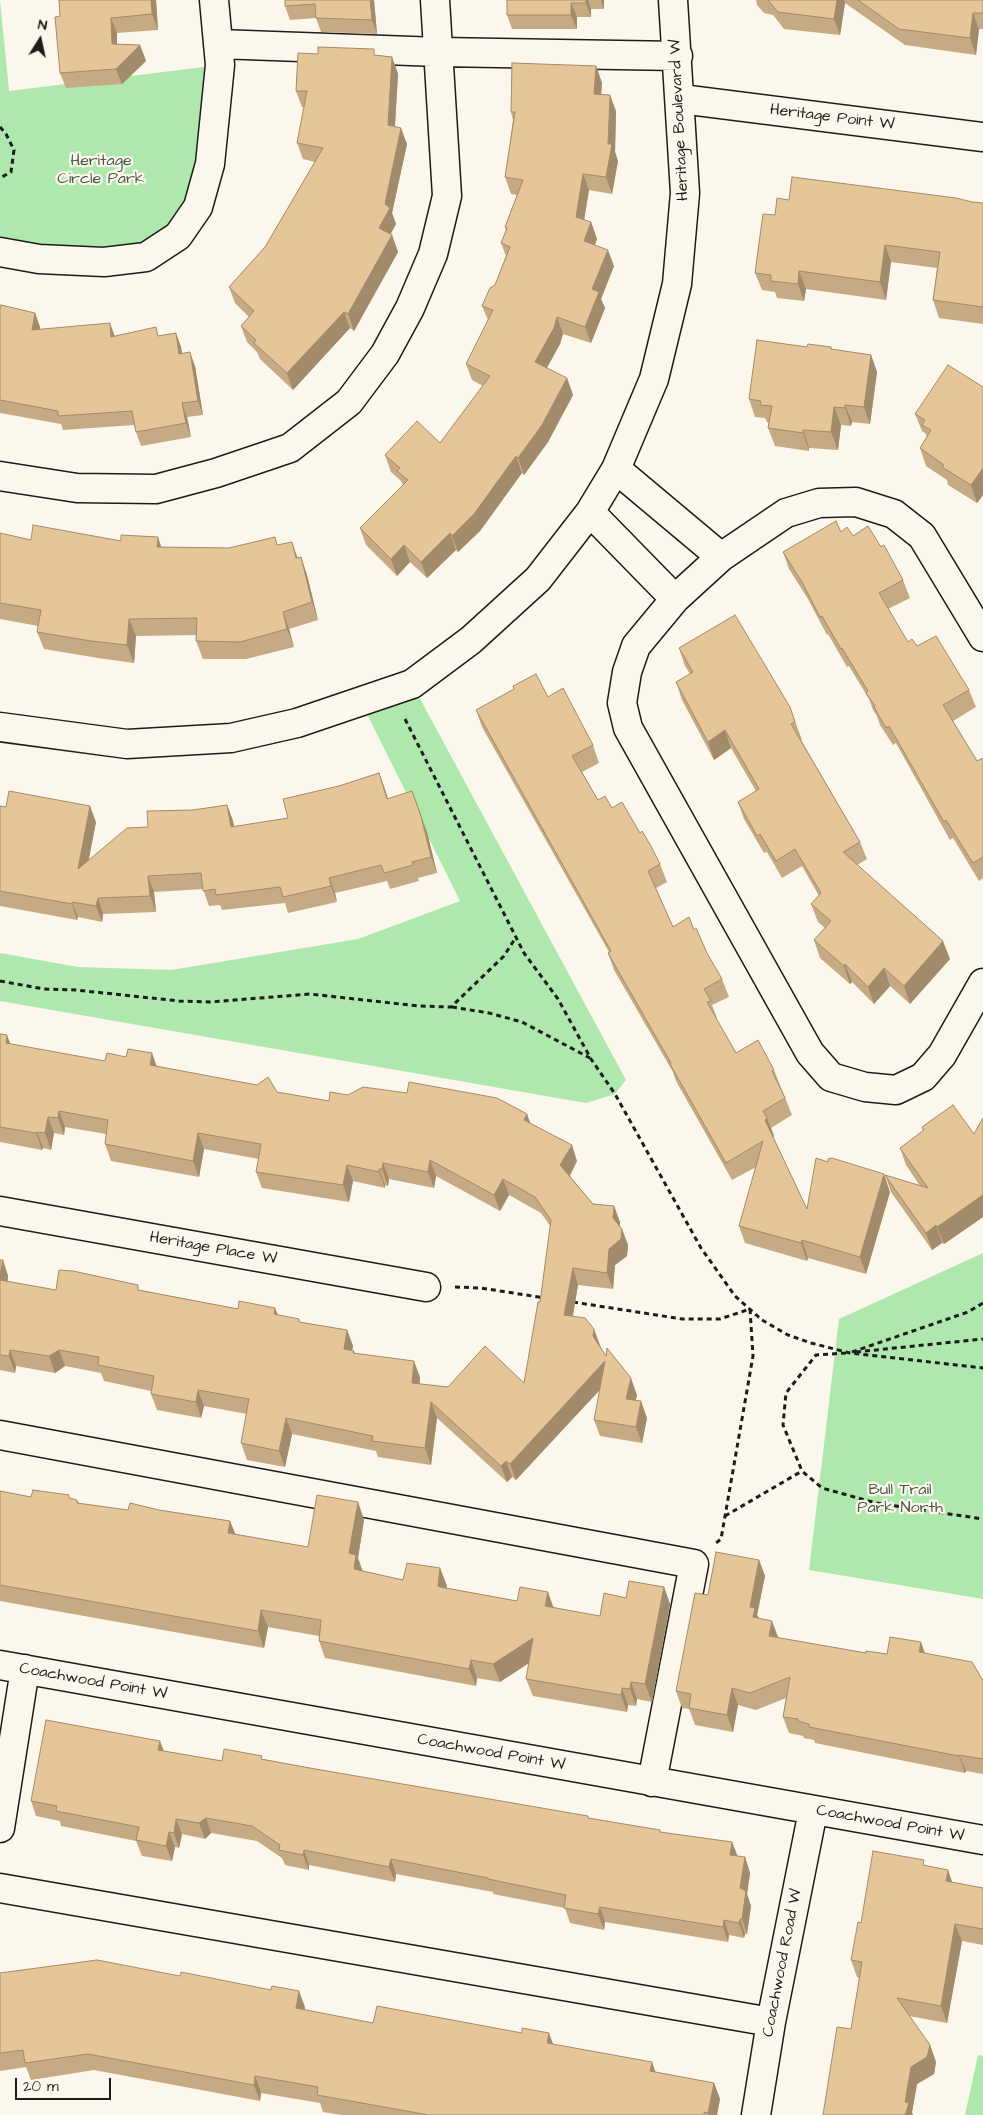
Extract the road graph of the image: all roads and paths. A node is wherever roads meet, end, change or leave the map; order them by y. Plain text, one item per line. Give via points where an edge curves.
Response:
1 (214, 0) edge
2 (435, 0) edge
3 (673, 0) edge
4 (218, 44) junction
5 (438, 52) junction
6 (678, 56) junction
7 (681, 100) junction
8 (0, 127) edge
9 (983, 137) edge
10 (0, 178) edge
11 (0, 252) edge
12 (616, 469) junction
13 (0, 476) edge
14 (590, 512) junction
15 (720, 557) junction
16 (675, 599) junction
17 (983, 637) edge
18 (389, 692) junction
19 (0, 727) edge
20 (516, 936) junction
21 (0, 981) edge
22 (983, 983) edge
23 (451, 1007) junction
24 (591, 1059) junction
25 (0, 1211) edge
26 (426, 1287) joint
27 (548, 1298) edge
28 (567, 1301) edge
29 (983, 1303) edge
30 (750, 1309) junction
31 (983, 1338) edge
32 (850, 1353) junction
33 (983, 1368) edge
34 (0, 1435) edge
35 (802, 1471) junction
36 (725, 1516) junction
37 (983, 1519) edge
38 (694, 1564) junction
39 (12, 1667) edge
40 (652, 1782) junction
41 (812, 1811) junction
42 (0, 1828) edge
43 (983, 1840) edge
44 (0, 1888) edge
45 (772, 2022) junction
46 (756, 2115) edge

1 - 4 street
2 - 5 street
3 - 6 street, Heritage Boulevard W
4 - 5 street
4 - 11 street via 220,65 210,164 198,207 178,236 146,257 104,262
5 - 6 street
5 - 13 street via 447,196 433,254 410,308 385,354 349,402 290,448 156,489 77,488
6 - 7 street, Heritage Boulevard W
7 - 9 street, Heritage Point W
7 - 12 street, Heritage Boulevard W via 685,193 677,284 654,379
8 - 10 path via 14,150 10,172
12 - 14 street, Heritage Boulevard W
12 - 15 street
14 - 16 street
14 - 18 street, Heritage Boulevard W via 538,579 471,640 412,684
15 - 16 street
15 - 17 street via 786,513 819,503 856,502 894,514 922,536
16 - 22 street via 636,646 627,672 622,703 628,728 810,1053 831,1077 865,1087 896,1090 923,1077 942,1055
18 - 19 street, Heritage Boulevard W via 297,723 231,738 126,744
18 - 20 path
20 - 23 path via 504,956
20 - 24 path via 524,953 558,999
21 - 23 path via 44,989 180,1001 210,1002 310,994
23 - 24 path via 522,1022
24 - 30 path via 615,1094 701,1248 735,1296
25 - 26 street, Heritage Place W
26 - 27 path via 481,1288
28 - 30 path via 682,1319 720,1319
29 - 32 path via 968,1312
30 - 32 path via 788,1335
30 - 36 path via 753,1356
31 - 32 path
32 - 33 path
32 - 35 path via 816,1355 786,1393 783,1425
34 - 38 street
35 - 36 path
35 - 37 path via 822,1488 876,1504
36 - 38 path via 721,1539
38 - 40 street
39 - 40 street, Coachwood Point W
39 - 42 street
40 - 41 street, Coachwood Point W
41 - 43 street, Coachwood Point W
41 - 45 street, Coachwood Road W
44 - 45 street
45 - 46 street, Coachwood Road W

